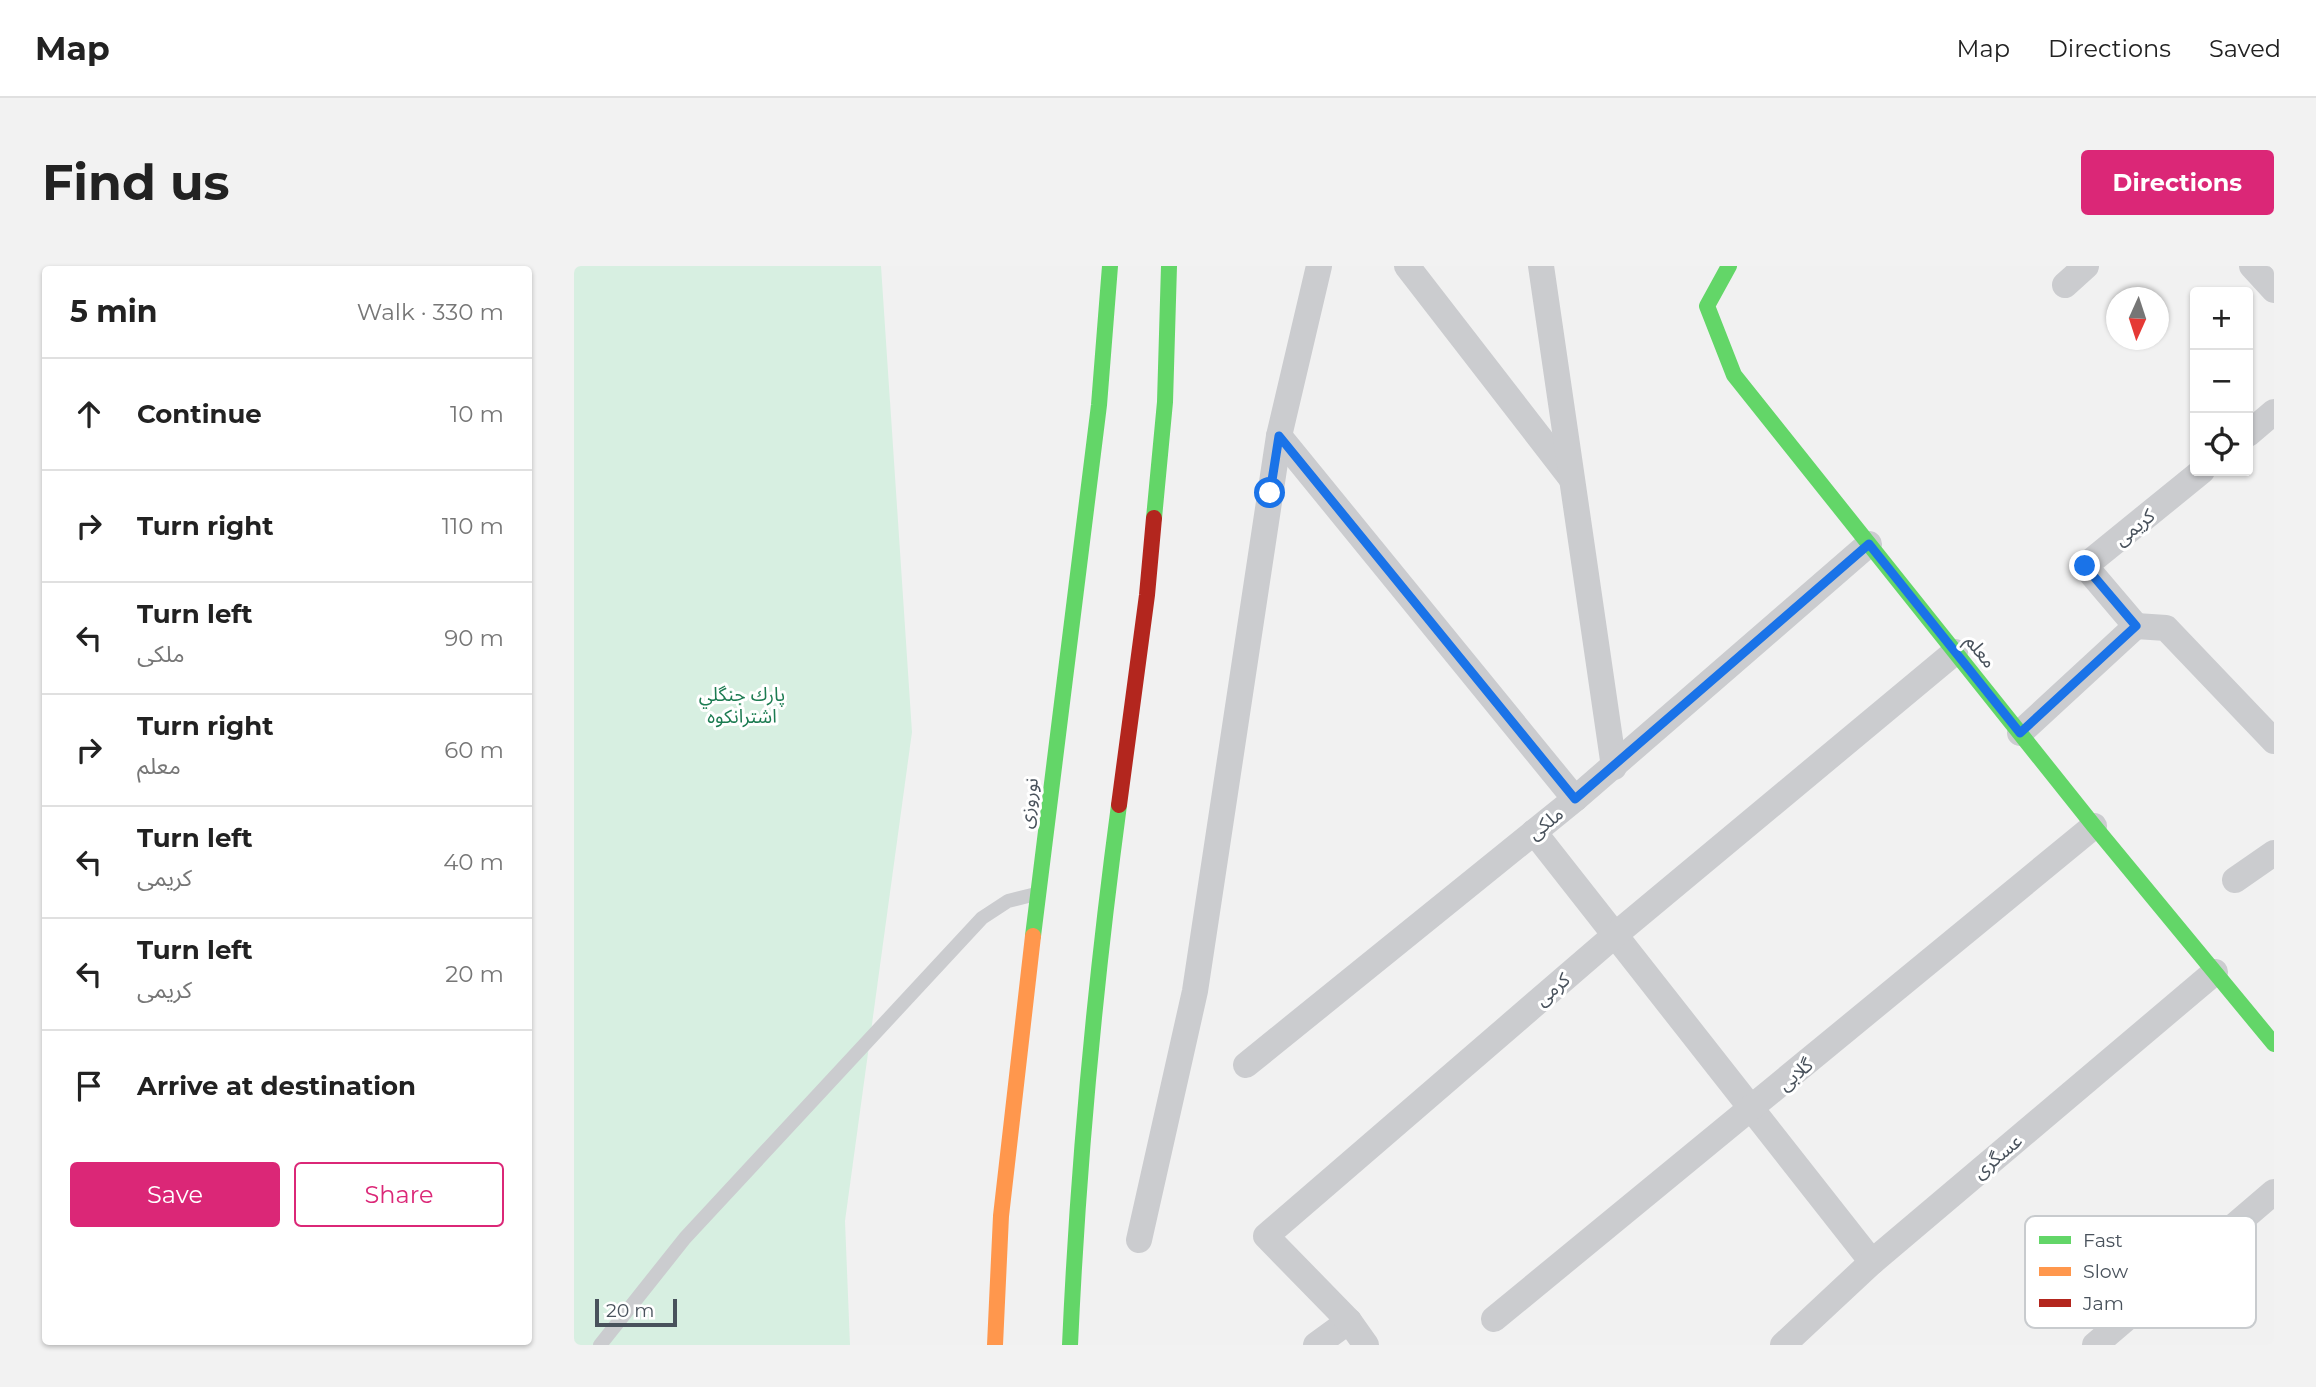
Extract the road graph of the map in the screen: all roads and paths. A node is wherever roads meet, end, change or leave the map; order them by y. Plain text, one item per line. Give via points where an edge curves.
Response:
1 (1110, 266) edge
2 (1169, 266) edge
3 (1319, 266) edge
4 (1407, 266) edge
5 (1541, 266) edge
6 (1728, 266) edge
7 (2086, 266) edge
8 (2252, 266) edge
9 (2065, 285) dead end
10 (2274, 290) edge
11 (2274, 412) edge
12 (2253, 430) edge
13 (1279, 436) junction
14 (2196, 476) edge
15 (1572, 480) junction
16 (1869, 544) junction
17 (2136, 626) junction
18 (1955, 652) junction
19 (2020, 733) junction
20 (2274, 741) edge
21 (1614, 766) junction
22 (1575, 799) junction
23 (2094, 825) junction
24 (1535, 832) junction
25 (2274, 853) edge
26 (2235, 880) dead end
27 (1038, 894) junction
28 (1615, 935) junction
29 (2215, 972) junction
30 (2274, 1044) edge
31 (1247, 1065) dead end
32 (1752, 1109) junction
33 (2274, 1192) edge
34 (2246, 1216) edge
35 (1139, 1240) dead end
36 (1872, 1262) junction
37 (1494, 1319) dead end
38 (1349, 1321) junction
39 (2115, 1328) edge
40 (600, 1345) edge
41 (995, 1345) edge
42 (1070, 1345) edge
43 (1316, 1345) edge
44 (1366, 1345) edge
45 (1783, 1345) edge
46 (2095, 1345) edge

1 - 27 street, نوروزی via 1099,405
2 - 42 street via 1165,402 1147,595 1107,893 1075,1228
3 - 13 street
4 - 15 street
5 - 15 street
6 - 16 street, معلم via 1707,306 1734,375
7 - 9 street
8 - 10 street
11 - 12 street
13 - 22 street
13 - 35 street via 1195,991
14 - 17 street, کریمی via 2085,566
15 - 21 street
16 - 18 street, معلم
16 - 21 street, ملکی
17 - 19 street
17 - 20 street via 2166,628
18 - 19 street, معلم
18 - 28 street, کرمی
19 - 23 street, معلم
21 - 22 street, ملکی
22 - 24 street, ملکی
23 - 29 street, معلم
23 - 32 street, گلابی
24 - 28 street
24 - 31 street, ملکی
25 - 26 street
27 - 40 lane via 1007,901 982,918 685,1238
27 - 41 street, نوروزی via 1001,1216
28 - 32 street
28 - 38 street, کرمی via 1266,1236
29 - 30 street, معلم
29 - 36 street, عسگری
32 - 36 street
32 - 37 street, گلابی
33 - 34 street
36 - 45 street, عسگری
38 - 43 street
38 - 44 street, کرمی
39 - 46 street

